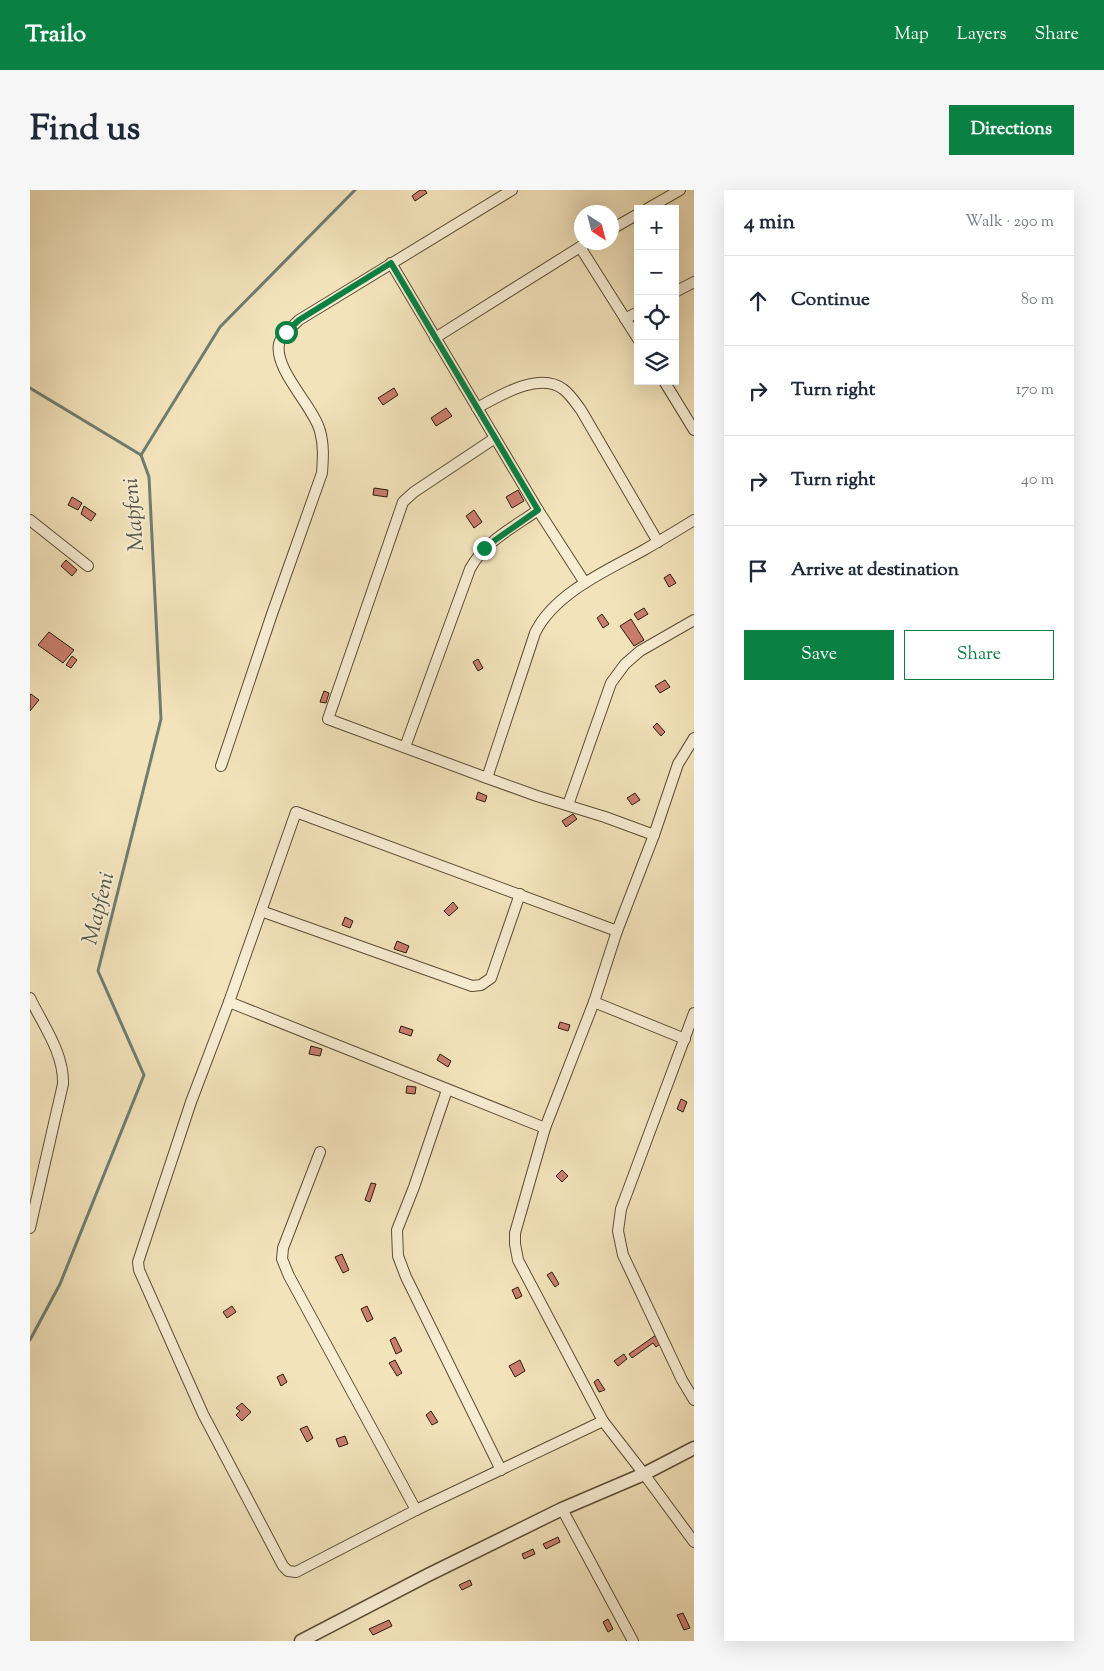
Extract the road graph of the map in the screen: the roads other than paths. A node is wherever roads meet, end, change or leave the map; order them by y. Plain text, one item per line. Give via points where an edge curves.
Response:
1 (512, 190) edge
2 (680, 190) edge
3 (654, 205) edge
4 (634, 216) edge
5 (619, 225) edge
6 (576, 250) edge
7 (587, 250) edge
8 (391, 263) junction
9 (694, 282) edge
10 (679, 290) edge
11 (634, 314) edge
12 (625, 319) junction
13 (634, 333) edge
14 (435, 338) junction
15 (666, 385) edge
16 (477, 408) junction
17 (694, 430) edge
18 (495, 438) junction
19 (538, 510) junction
20 (30, 520) edge
21 (694, 520) edge
22 (658, 542) junction
23 (88, 566) dead end
24 (585, 583) junction
25 (694, 620) edge
26 (694, 738) edge
27 (405, 747) junction
28 (221, 766) dead end
29 (487, 778) junction
30 (568, 805) junction
31 (654, 835) junction
32 (520, 894) junction
33 (261, 911) junction
34 (617, 931) junction
35 (30, 998) edge
36 (229, 1002) junction
37 (594, 1002) junction
38 (694, 1013) edge
39 (685, 1039) junction
40 (447, 1090) junction
41 (545, 1128) junction
42 (320, 1152) dead end
43 (30, 1228) edge
44 (694, 1400) edge
45 (603, 1421) junction
46 (694, 1448) edge
47 (501, 1470) junction
48 (644, 1474) junction
49 (416, 1510) junction
50 (562, 1510) junction
51 (694, 1542) edge
52 (302, 1641) edge
53 (633, 1641) edge

1 - 8 street
2 - 3 street
4 - 5 street
6 - 14 street
7 - 12 street
8 - 14 street
8 - 28 street via 299,320 279,344 280,358 320,429 324,451 322,473
9 - 10 street
11 - 12 street
12 - 13 street
14 - 16 street
15 - 17 street
16 - 18 street
16 - 22 street via 525,386 538,383 561,387 581,410
18 - 19 street
18 - 27 street via 403,502 328,719
19 - 24 street
19 - 27 street via 476,557
20 - 23 street
21 - 22 street
22 - 24 street
24 - 29 street via 541,621
25 - 30 street via 640,651 624,664 611,683
26 - 31 street via 678,764
27 - 29 street
29 - 30 street
30 - 31 street
31 - 34 street
32 - 33 street via 491,978 481,985 472,986
32 - 33 street via 296,812
32 - 34 street
33 - 36 street
34 - 37 street
35 - 43 street via 60,1058 63,1072
36 - 40 street
36 - 49 street via 191,1102 139,1257 139,1270 203,1414 288,1571 296,1572
37 - 39 street
37 - 41 street
38 - 39 street
39 - 44 street via 621,1209 618,1231 623,1254
40 - 41 street
40 - 47 street via 398,1230 398,1256
41 - 45 street via 515,1233 518,1260
42 - 49 street via 283,1248 282,1259
45 - 47 street
45 - 48 street
46 - 48 street
47 - 49 street
48 - 50 street
48 - 51 street
50 - 52 street
50 - 53 street

